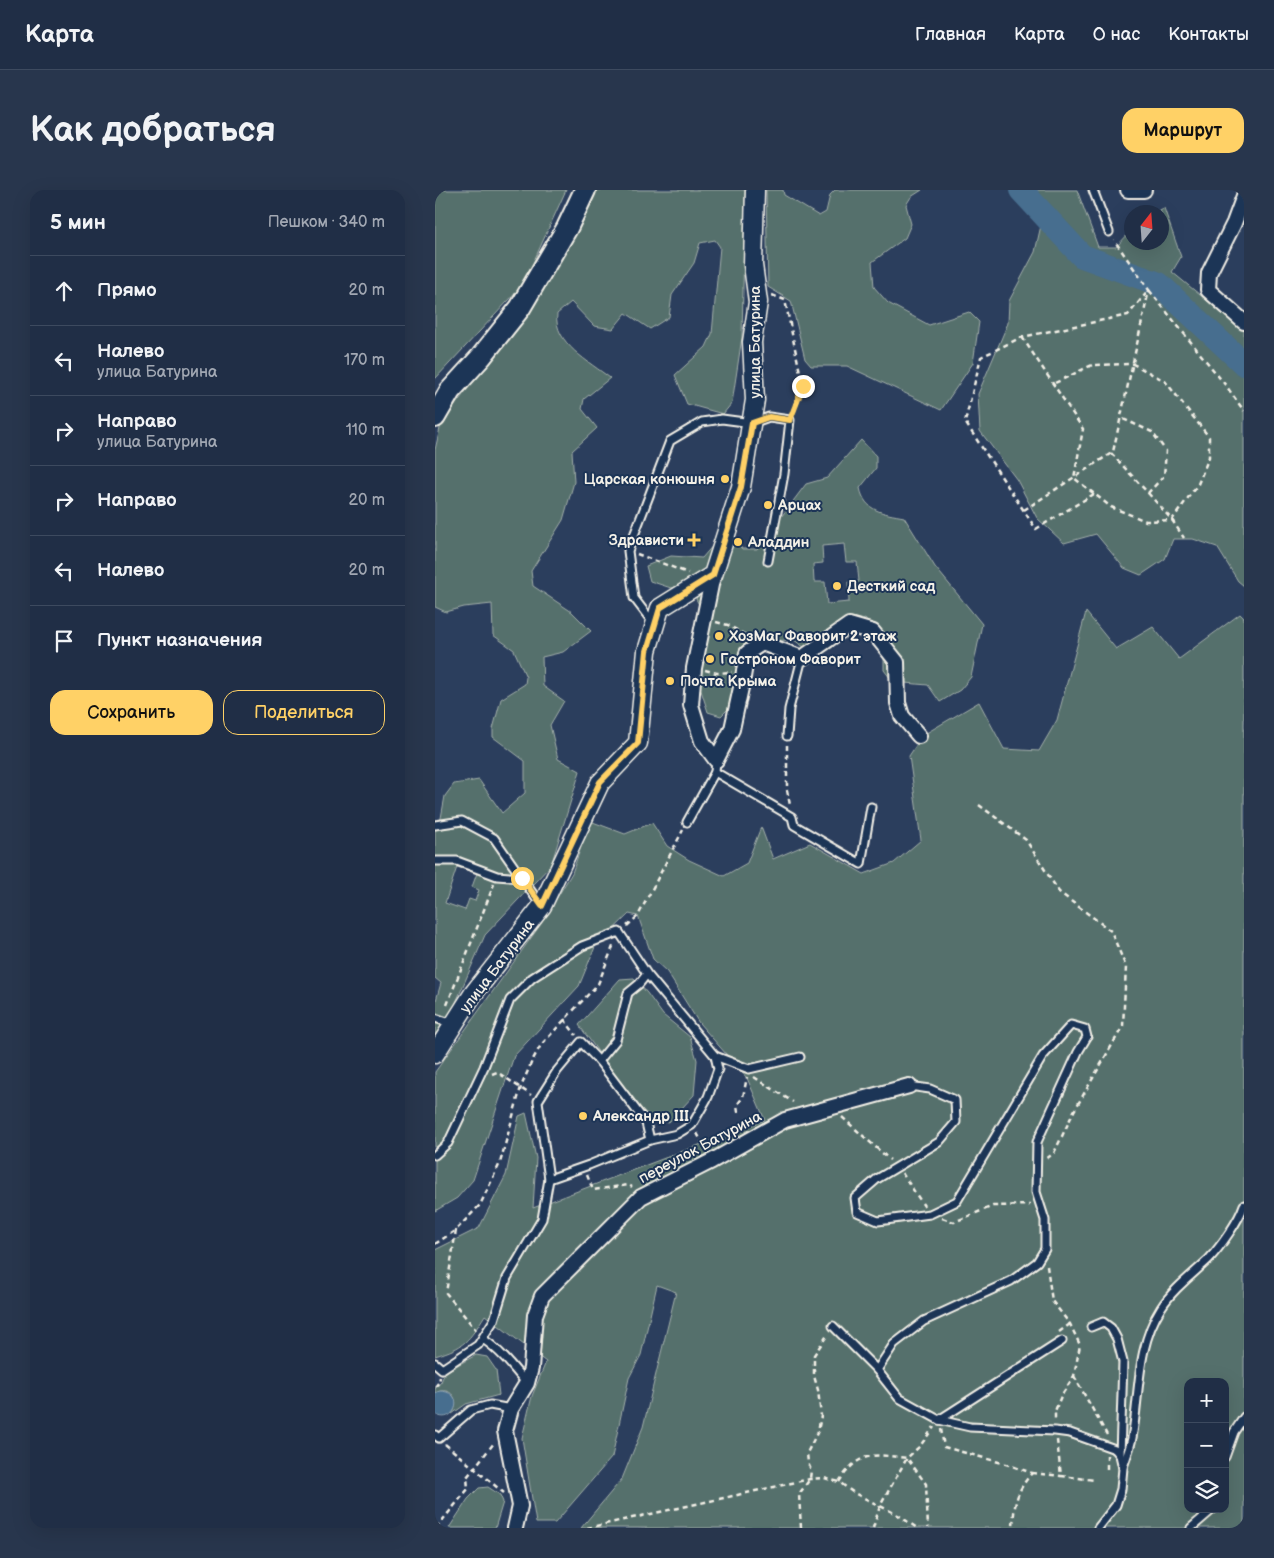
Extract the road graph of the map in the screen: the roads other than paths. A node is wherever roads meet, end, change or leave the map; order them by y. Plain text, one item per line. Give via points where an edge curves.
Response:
1 (574, 190) edge
2 (585, 190) edge
3 (755, 190) edge
4 (1093, 190) edge
5 (1128, 190) edge
6 (1142, 190) edge
7 (1244, 196) edge
8 (1111, 234) road end
9 (1244, 322) edge
10 (435, 404) edge
11 (435, 417) edge
12 (752, 423) junction
13 (768, 561) dead end
14 (709, 577) junction
15 (655, 625) junction
16 (802, 658) junction
17 (787, 736) road end
18 (919, 736) dead end
19 (715, 766) junction
20 (871, 807) dead end
21 (687, 822) road end
22 (435, 825) edge
23 (435, 861) edge
24 (522, 878) junction
25 (542, 906) junction
26 (647, 974) junction
27 (443, 1021) edge
28 (435, 1054) edge
29 (715, 1056) junction
30 (800, 1057) dead end
31 (599, 1061) junction
32 (909, 1086) joint
33 (650, 1140) junction
34 (435, 1155) edge
35 (549, 1179) junction
36 (1244, 1205) edge
37 (833, 1326) road end
38 (1091, 1326) dead end
39 (483, 1339) junction
40 (1062, 1341) dead end
41 (435, 1363) edge
42 (877, 1370) junction
43 (527, 1384) junction
44 (511, 1409) junction
45 (1244, 1417) edge
46 (939, 1420) junction
47 (437, 1436) edge
48 (1229, 1446) edge
49 (1117, 1452) junction
50 (1123, 1468) junction
51 (1208, 1513) edge
52 (515, 1528) edge
53 (1098, 1528) edge
54 (1191, 1528) edge

1 - 10 main road via 564,216 517,302 455,372
2 - 11 main road via 567,228 520,308 450,391
3 - 12 street, улица Батурина via 753,264 758,302 752,342 755,400
4 - 8 lane
5 - 6 street
7 - 9 street via 1209,273 1207,290
12 - 13 lane via 769,417 790,420
12 - 14 street, улица Батурина via 741,487
12 - 15 lane via 723,419 702,422 669,441 628,551 634,598
14 - 15 street, улица Батурина via 660,608
14 - 19 street via 691,705 702,741
15 - 25 street, улица Батурина via 647,651 638,743 600,782
16 - 17 lane via 789,709
16 - 18 street via 849,625 873,632 897,662 897,703 902,716
16 - 19 street via 762,643 747,653 732,729
19 - 20 lane via 792,817 794,825 861,864
19 - 21 lane
22 - 24 lane via 462,821 494,838
23 - 24 lane via 457,861 497,876
24 - 25 lane
25 - 27 street, улица Батурина via 473,994
26 - 29 lane
26 - 31 lane via 628,993 616,1040
26 - 34 lane via 619,932 582,946 532,978 510,1000 448,1143
27 - 28 street, улица Батурина
29 - 30 lane via 749,1068
29 - 33 lane via 718,1069 708,1097 692,1125 677,1134
31 - 33 lane via 646,1123
31 - 35 lane via 581,1042 538,1101
32 - 42 lane via 955,1100 956,1122 939,1142 877,1179 855,1198 857,1212 878,1221 930,1214 957,1201 1043,1056 1071,1025 1085,1029 1087,1037 1037,1142 1036,1192 1045,1220 1045,1249 1037,1262 1011,1281 923,1321 894,1344
32 - 43 street, переулок Батурина via 785,1120 641,1197 541,1296 535,1315
33 - 35 lane
35 - 39 lane via 542,1219 507,1278 494,1320
36 - 50 lane via 1241,1216 1210,1258 1161,1308 1146,1343 1132,1438
37 - 42 lane
38 - 49 lane via 1103,1322 1111,1328 1123,1362
39 - 41 lane via 442,1370
39 - 43 lane via 508,1360
40 - 46 lane
42 - 46 lane via 899,1398
43 - 44 street, переулок Батурина
44 - 47 lane via 490,1406 471,1410
44 - 52 street, переулок Батурина via 505,1431 520,1506
45 - 48 lane
46 - 49 lane via 970,1427 1070,1433
49 - 50 lane
50 - 53 lane via 1115,1505
51 - 54 lane

